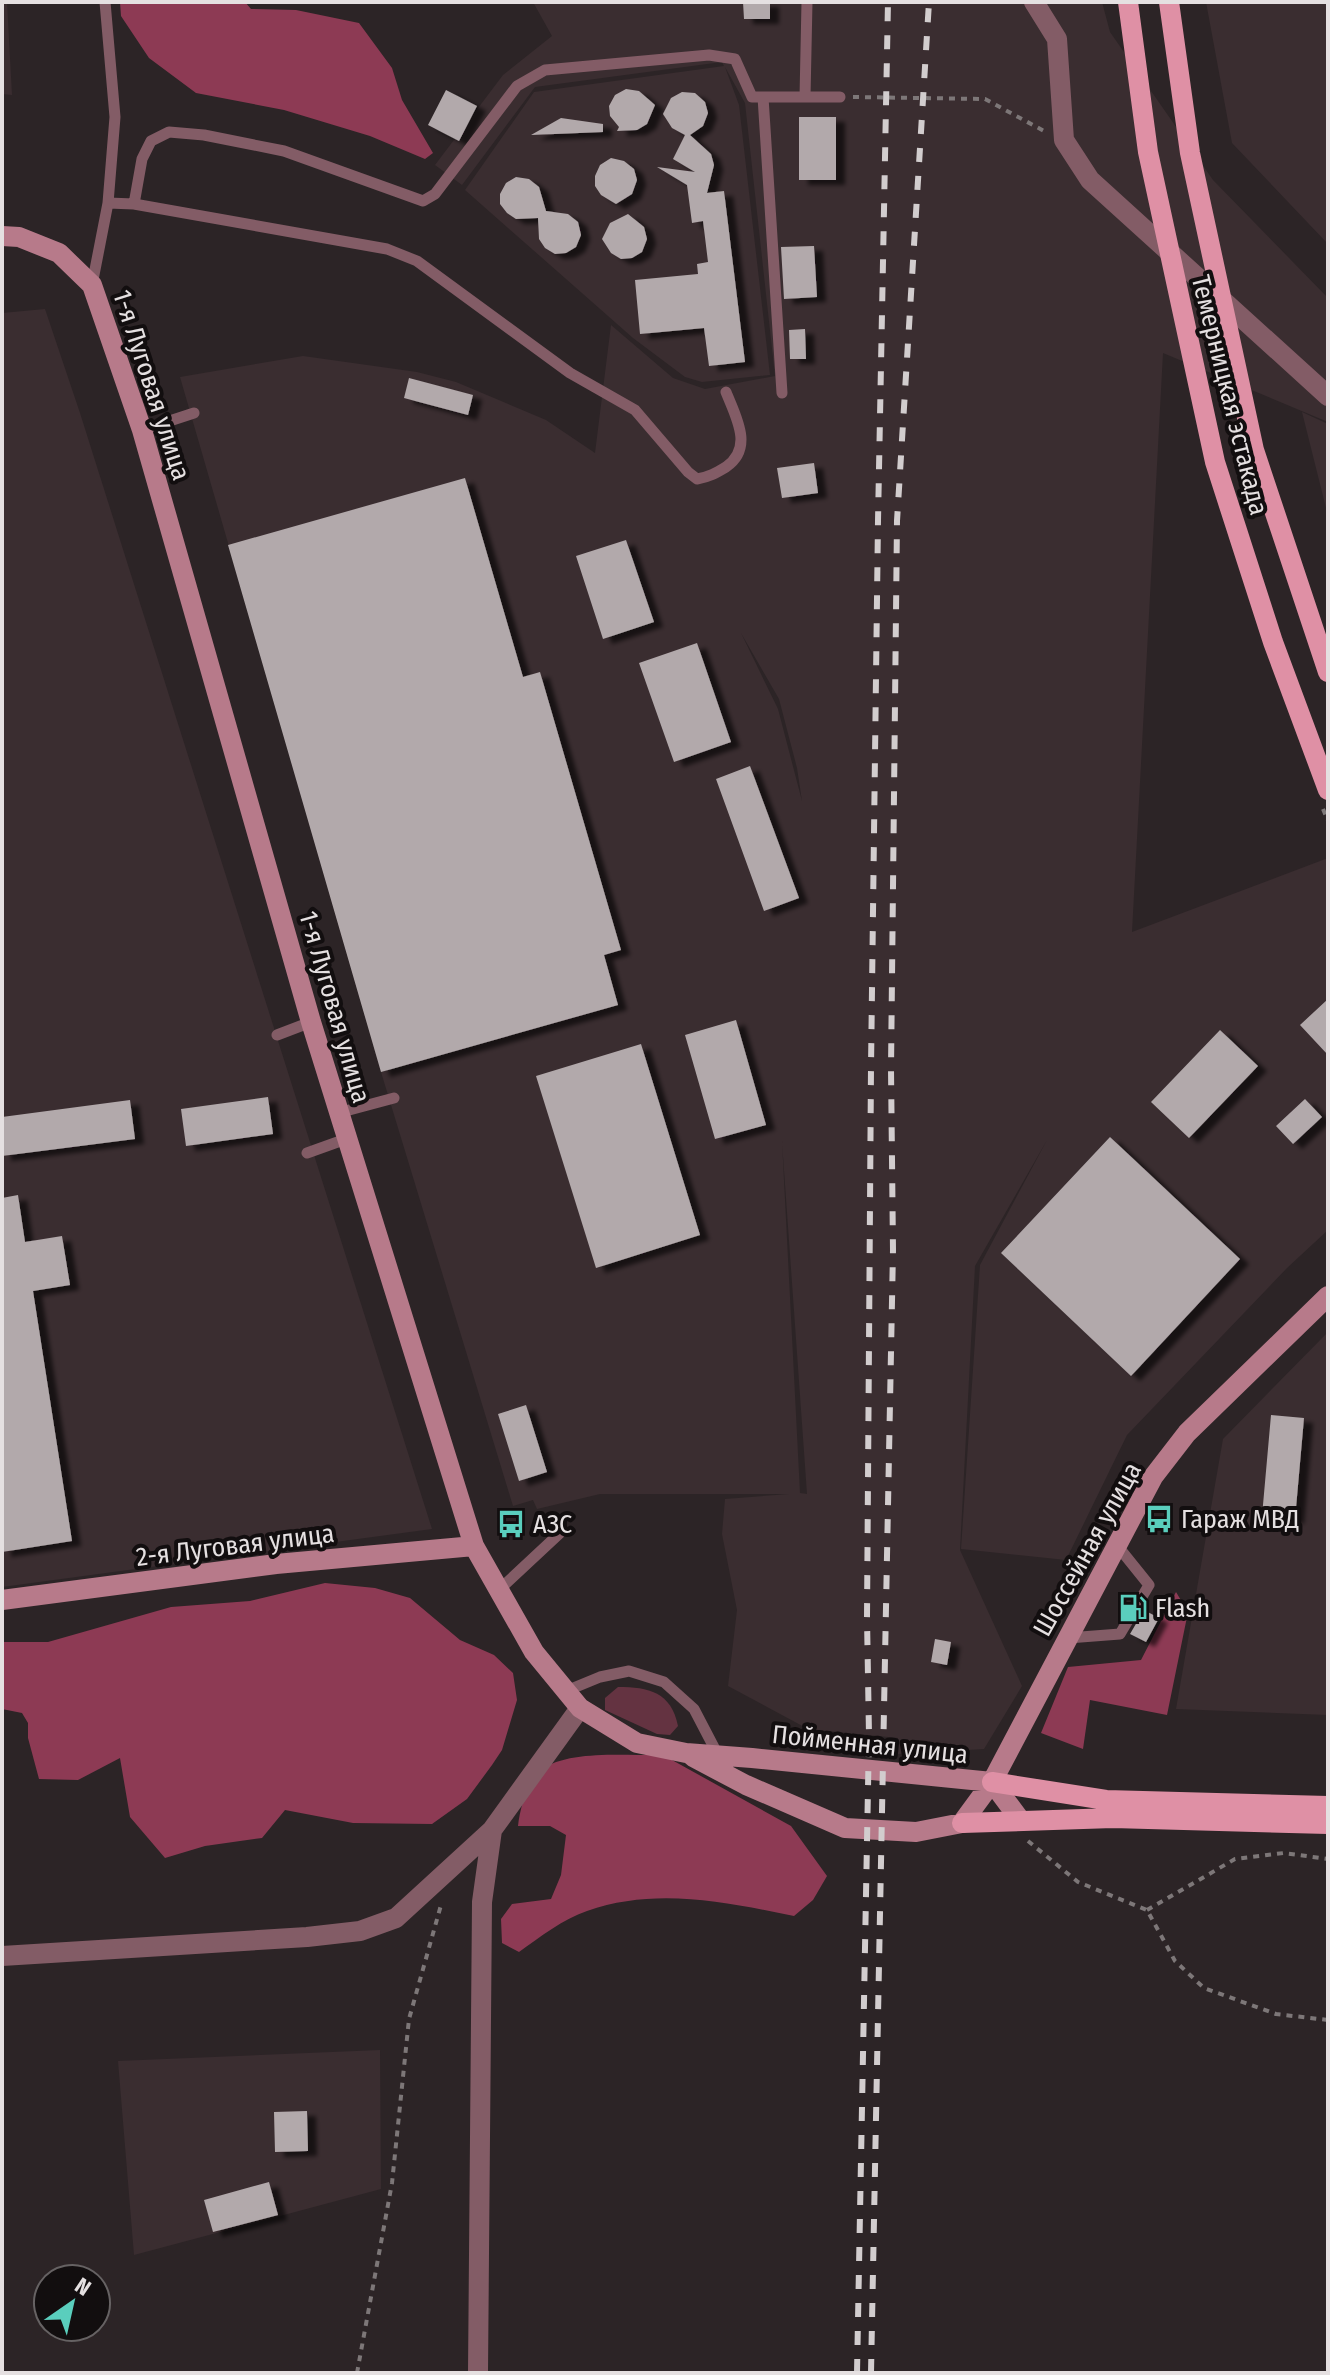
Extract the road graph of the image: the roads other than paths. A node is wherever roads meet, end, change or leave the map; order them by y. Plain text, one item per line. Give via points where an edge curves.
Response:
1 (105, 2) edge
2 (807, 2) edge
3 (1034, 2) edge
4 (1128, 2) edge
5 (1169, 2) edge
6 (763, 97) junction
7 (805, 97) junction
8 (840, 97) road end
9 (108, 203) junction
10 (134, 204) junction
11 (2, 236) edge
12 (92, 285) junction
13 (726, 392) dead end
14 (782, 393) dead end
15 (1328, 396) edge
16 (194, 413) dead end
17 (142, 430) junction
18 (1328, 672) edge
19 (1328, 790) edge
20 (311, 1022) junction
21 (277, 1035) dead end
22 (394, 1098) dead end
23 (338, 1113) junction
24 (346, 1139) junction
25 (307, 1153) dead end
26 (1328, 1296) edge
27 (560, 1533) dead end
28 (1116, 1544) junction
29 (474, 1546) junction
30 (499, 1590) junction
31 (2, 1600) edge
32 (1067, 1638) junction
33 (566, 1691) junction
34 (580, 1708) junction
35 (686, 1753) junction
36 (718, 1755) junction
37 (992, 1782) junction
38 (1328, 1806) edge
39 (1013, 1821) junction
40 (962, 1823) junction
41 (1328, 1824) edge
42 (492, 1830) junction
43 (2, 1956) edge
44 (478, 2373) edge

1 - 9 lane via 115,117
2 - 7 lane
3 - 15 street via 1057,39 1064,140 1090,180
4 - 19 main road, Темерницкая эстакада via 1148,152 1215,462
5 - 18 main road, Темерницкая эстакада via 1190,153 1254,450
6 - 7 lane
6 - 10 lane via 752,97 735,59 726,56 545,70 517,86 435,194 423,201 284,151 169,132 151,141 142,159
6 - 14 lane
7 - 8 lane
9 - 10 lane
9 - 12 lane
10 - 13 lane via 387,249 417,261 570,373 635,410 697,479 709,477 740,453 739,425
11 - 12 main road, 1-я Луговая улица via 59,253
12 - 17 main road, 1-я Луговая улица
16 - 17 lane
17 - 20 main road, 1-я Луговая улица
20 - 21 lane
20 - 23 main road, 1-я Луговая улица
22 - 23 lane
23 - 24 main road, 1-я Луговая улица
24 - 25 lane
24 - 29 main road, 1-я Луговая улица
26 - 28 main road, Шоссейная улица via 1187,1433 1153,1477
27 - 30 lane
28 - 32 main road, Шоссейная улица
28 - 32 lane via 1149,1585 1120,1634
29 - 30 main road, 1-я Луговая улица
29 - 31 main road, 2-я Луговая улица via 276,1564
30 - 33 main road, 1-я Луговая улица via 534,1652
32 - 37 main road, Шоссейная улица
33 - 34 main road, 1-я Луговая улица
33 - 36 lane via 629,1671 664,1682 694,1709
34 - 35 main road, 1-я Луговая улица via 637,1743
34 - 42 street
35 - 36 main road, Пойменная улица
35 - 40 main road via 845,1828 916,1832
36 - 37 main road, Пойменная улица
37 - 38 main road via 1106,1800
37 - 39 main road
37 - 40 main road, Пойменная улица
39 - 40 main road
39 - 41 main road
42 - 43 street via 396,1918 360,1931
42 - 44 street via 482,1902

